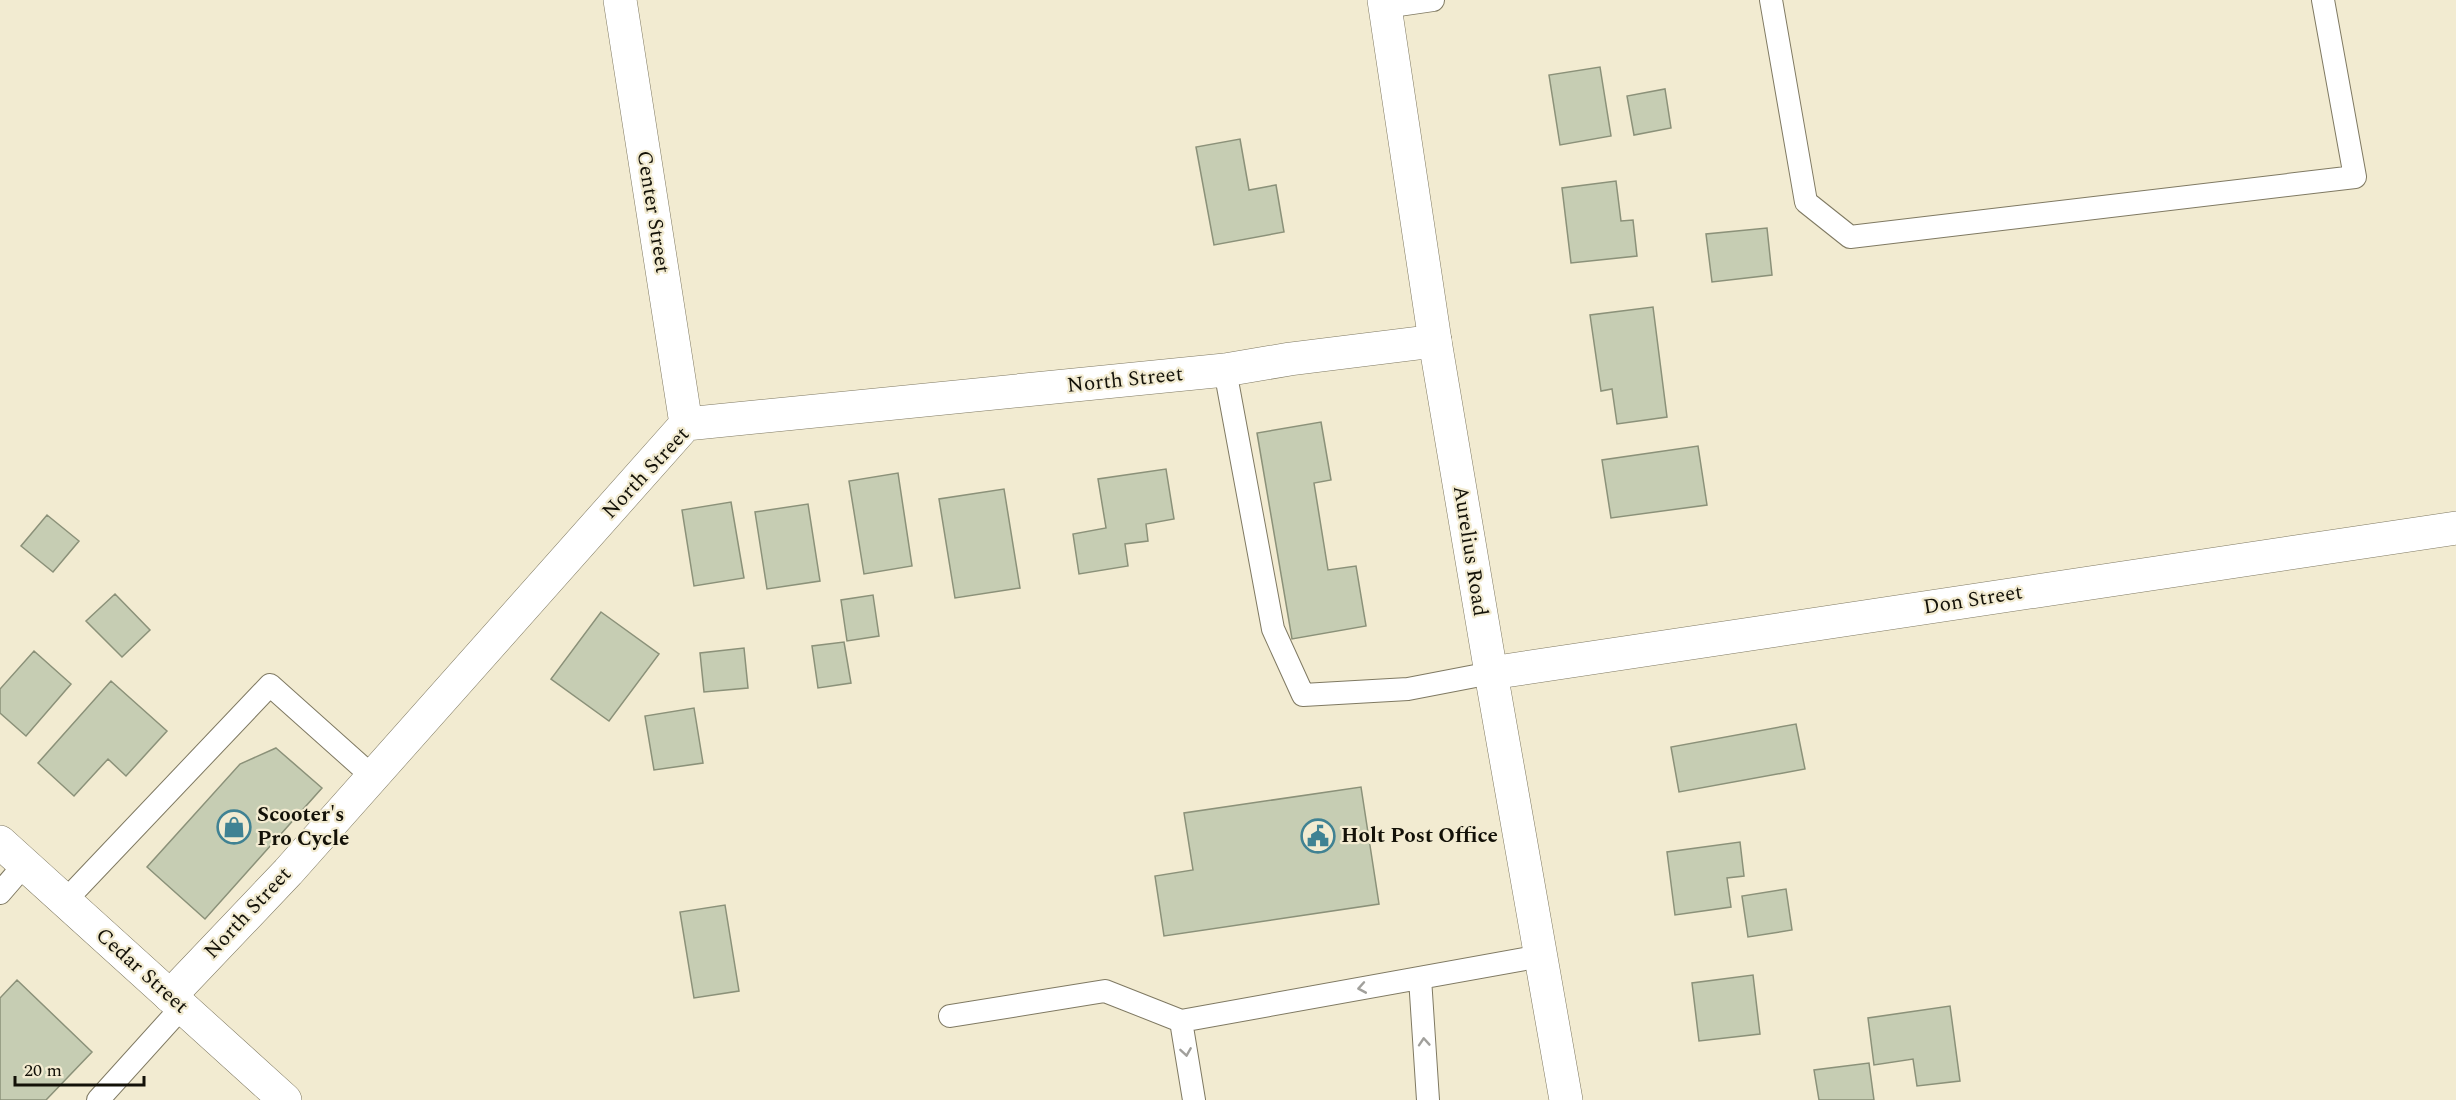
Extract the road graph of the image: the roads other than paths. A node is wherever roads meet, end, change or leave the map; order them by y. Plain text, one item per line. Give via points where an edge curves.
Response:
1 (620, 0) edge
2 (1432, 0) edge
3 (1771, 0) edge
4 (2323, 0) edge
5 (1384, 3) edge
6 (1435, 340) junction
7 (1225, 370) junction
8 (686, 424) junction
9 (2456, 528) edge
10 (1491, 673) junction
11 (373, 777) junction
12 (0, 842) edge
13 (25, 864) junction
14 (0, 893) edge
15 (65, 901) junction
16 (1541, 956) junction
17 (1420, 978) junction
18 (176, 1002) junction
19 (950, 1016) dead end
20 (1181, 1021) junction
21 (270, 1095) edge
22 (98, 1100) edge
23 (1194, 1100) edge
24 (1428, 1100) edge
25 (1566, 1100) edge

1 - 8 street, Center Street
2 - 5 lane
3 - 4 lane via 1806,202 1850,237 2355,177
5 - 6 street, Aurelius Road
6 - 7 street, North Street
6 - 10 street, Aurelius Road
7 - 8 street, North Street
7 - 10 lane via 1273,629 1304,695 1408,689
8 - 11 street, North Street
9 - 10 street, Don Street
10 - 16 street, Aurelius Road
11 - 15 lane via 270,685
11 - 18 street, North Street
12 - 13 street, Cedar Street
13 - 14 lane
13 - 15 street, Cedar Street
15 - 18 street, Cedar Street
16 - 17 lane
16 - 25 street, Aurelius Road
17 -> 20 lane
24 -> 17 lane
18 - 21 street, Cedar Street
18 - 22 lane
19 - 20 lane via 1105,991
20 -> 23 lane

